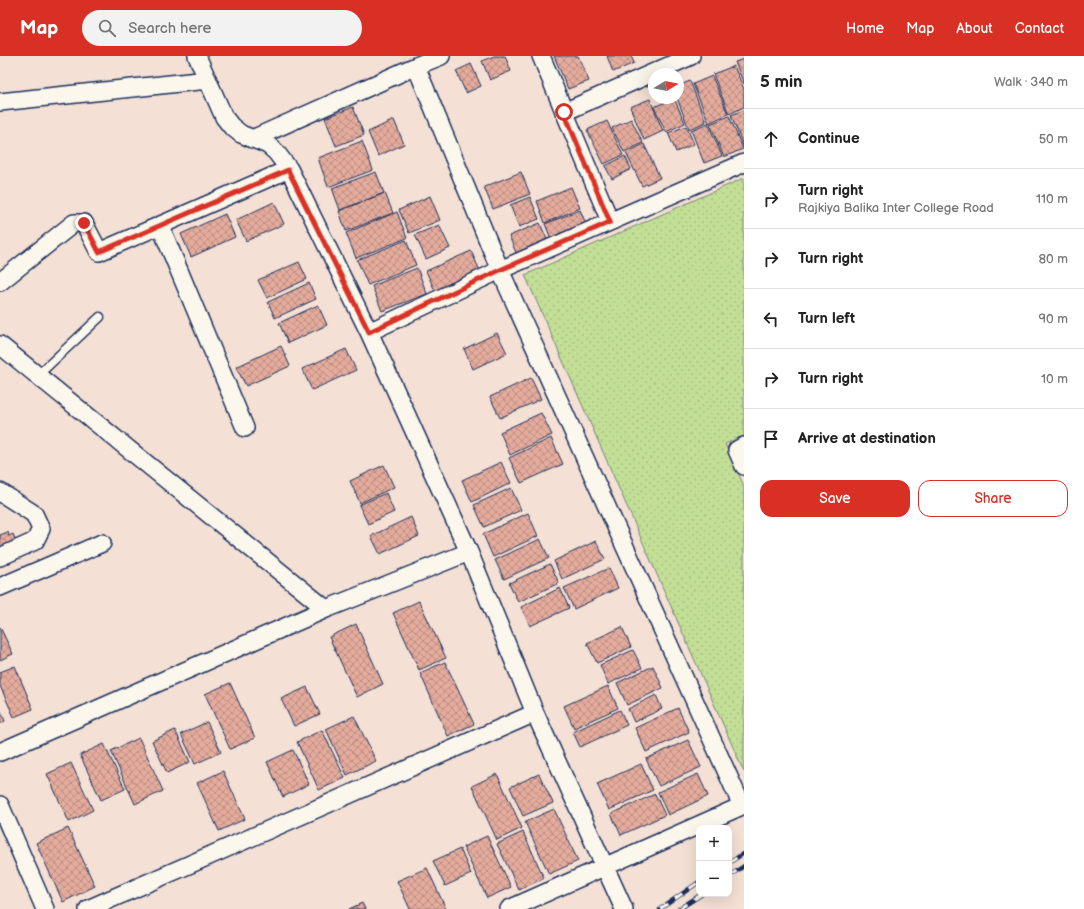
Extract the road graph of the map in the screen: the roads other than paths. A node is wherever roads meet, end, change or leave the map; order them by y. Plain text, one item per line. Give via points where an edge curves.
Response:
1 (197, 56) edge
2 (441, 56) edge
3 (541, 56) edge
4 (691, 56) edge
5 (416, 66) junction
6 (208, 80) junction
7 (0, 102) edge
8 (564, 112) junction
9 (252, 139) junction
10 (744, 163) edge
11 (288, 170) junction
12 (610, 222) junction
13 (160, 225) junction
14 (500, 270) junction
15 (0, 282) edge
16 (100, 316) dead end
17 (369, 332) junction
18 (0, 345) edge
19 (38, 375) junction
20 (245, 428) dead end
21 (744, 446) edge
22 (744, 466) edge
23 (0, 492) edge
24 (102, 543) dead end
25 (469, 552) junction
26 (0, 557) edge
27 (0, 587) edge
28 (326, 609) junction
29 (535, 713) junction
30 (0, 752) edge
31 (0, 805) edge
32 (743, 805) edge
33 (605, 867) junction
34 (45, 909) edge
35 (88, 909) edge
36 (509, 909) edge
37 (624, 909) edge

1 - 6 street
2 - 5 street
3 - 8 street
4 - 8 street
5 - 9 street
5 - 14 street
6 - 7 street
6 - 9 street via 224,117 241,134
8 - 12 street
9 - 11 street via 268,145
10 - 12 street
11 - 13 street
11 - 17 street
12 - 14 street
13 - 15 street via 99,252 84,223 74,223
13 - 20 street
14 - 17 street
14 - 32 street
16 - 19 lane
17 - 25 street
18 - 19 street
19 - 28 street
21 - 22 street via 737,450
23 - 26 street via 34,514 41,529 35,541
24 - 27 street
25 - 28 street
25 - 29 street
28 - 30 street
29 - 33 street
29 - 35 street
31 - 34 street
32 - 33 street
33 - 36 street
33 - 37 street

